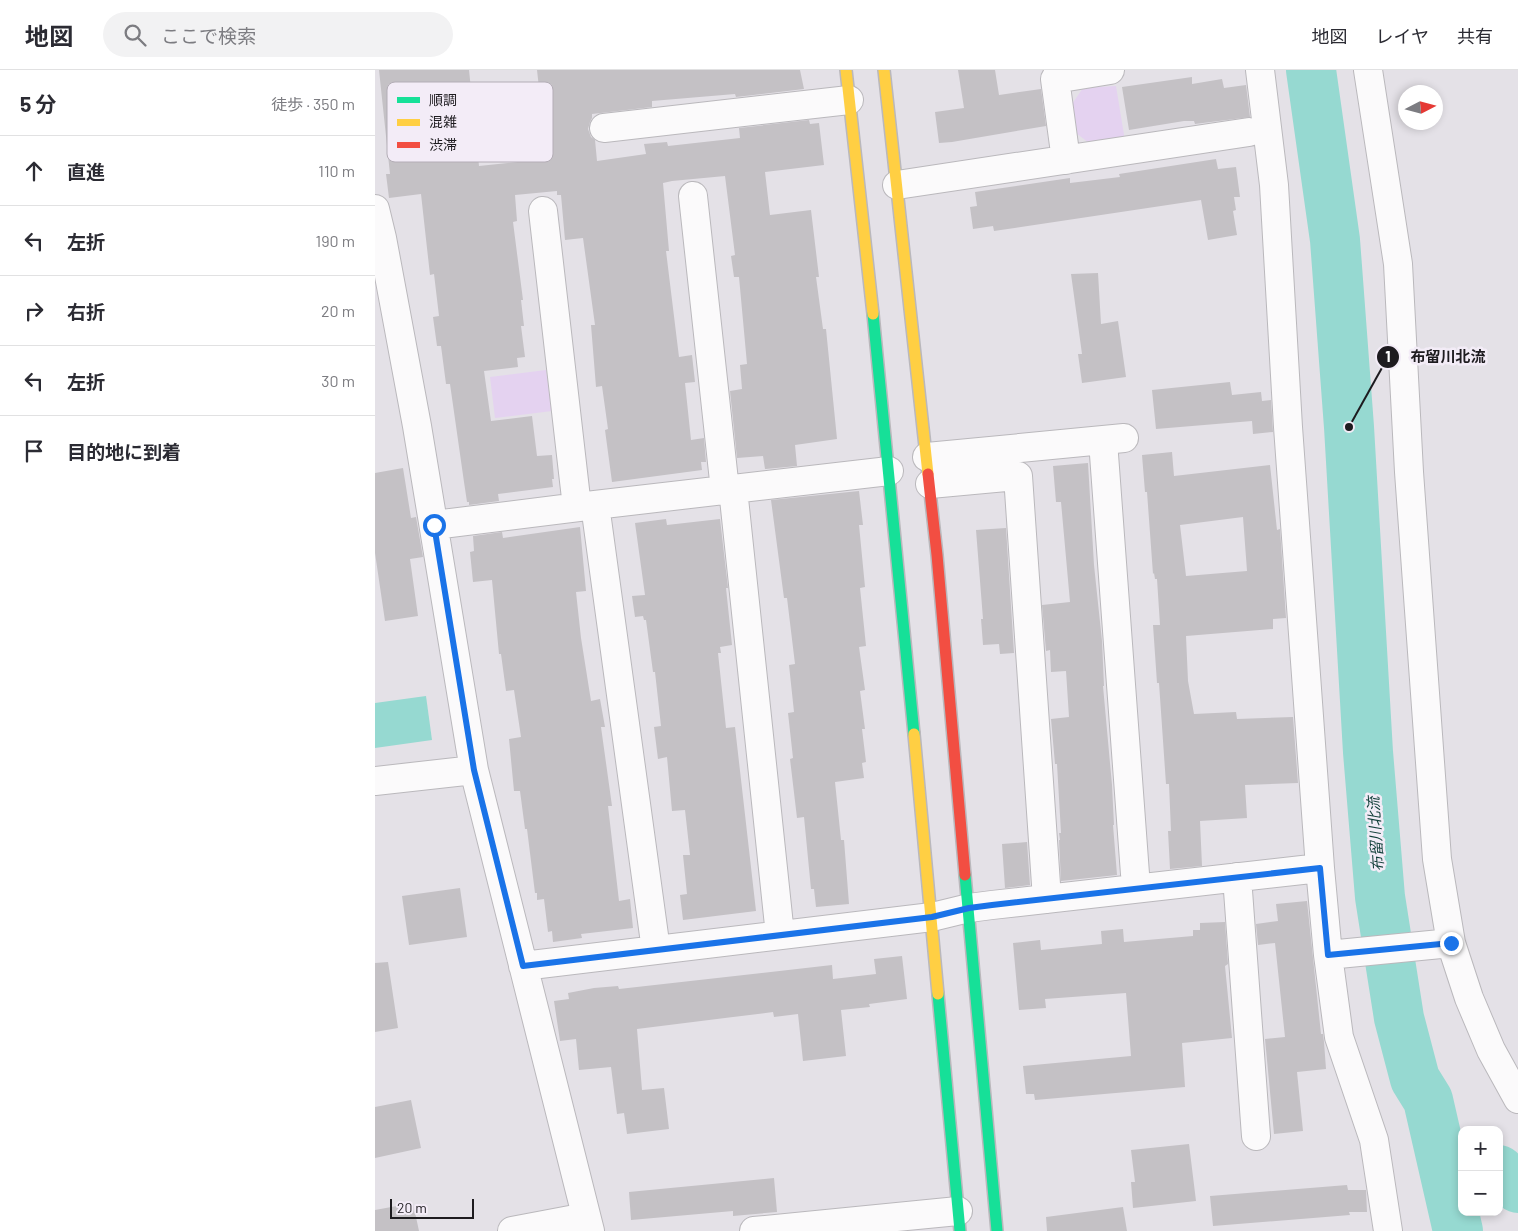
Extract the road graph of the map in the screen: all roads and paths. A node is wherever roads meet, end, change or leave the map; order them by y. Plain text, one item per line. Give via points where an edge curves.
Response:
1 (845, 70) edge
2 (884, 70) edge
3 (1109, 70) edge
4 (1260, 70) edge
5 (1368, 70) edge
6 (849, 100) junction
7 (604, 128) dead end
8 (1249, 132) dead end
9 (1066, 160) junction
10 (897, 185) junction
11 (693, 196) dead end
12 (375, 209) edge
13 (543, 211) dead end
14 (928, 470) junction
15 (889, 471) junction
16 (729, 490) junction
17 (586, 506) junction
18 (434, 525) junction
19 (474, 770) junction
20 (375, 781) edge
21 (1320, 868) junction
22 (1135, 874) dead end
23 (1237, 877) junction
24 (1047, 899) junction
25 (969, 908) junction
26 (932, 917) junction
27 (780, 935) junction
28 (1446, 944) junction
29 (656, 950) junction
30 (1332, 955) junction
31 (523, 966) junction
32 (1518, 1099) edge
33 (1257, 1136) dead end
34 (959, 1221) edge
35 (588, 1224) edge
36 (512, 1231) edge
37 (754, 1231) edge
38 (997, 1231) edge
39 (1387, 1231) edge

1 - 6 street
2 - 10 street
3 - 9 street via 1055,79
4 - 21 street via 1274,185
5 - 28 street via 1398,264 1409,472
6 - 7 street
6 - 15 street
8 - 9 street
9 - 10 street
10 - 14 street
11 - 16 street
12 - 18 street via 383,238
13 - 17 street
14 - 22 street via 1114,439
14 - 24 street via 1018,476
14 - 25 street
15 - 16 street
15 - 26 street
16 - 17 street
16 - 27 street
17 - 18 street
17 - 29 street
18 - 19 street
19 - 20 street
19 - 31 street
21 - 23 street
21 - 30 street
23 - 24 street
23 - 33 street
24 - 25 street
25 - 26 street
25 - 38 street
26 - 27 street
26 - 34 street
27 - 29 street
28 - 30 street
28 - 32 street via 1487,1041
29 - 31 street
30 - 39 street via 1339,1037 1374,1140
31 - 35 street
34 - 37 street
35 - 36 street

